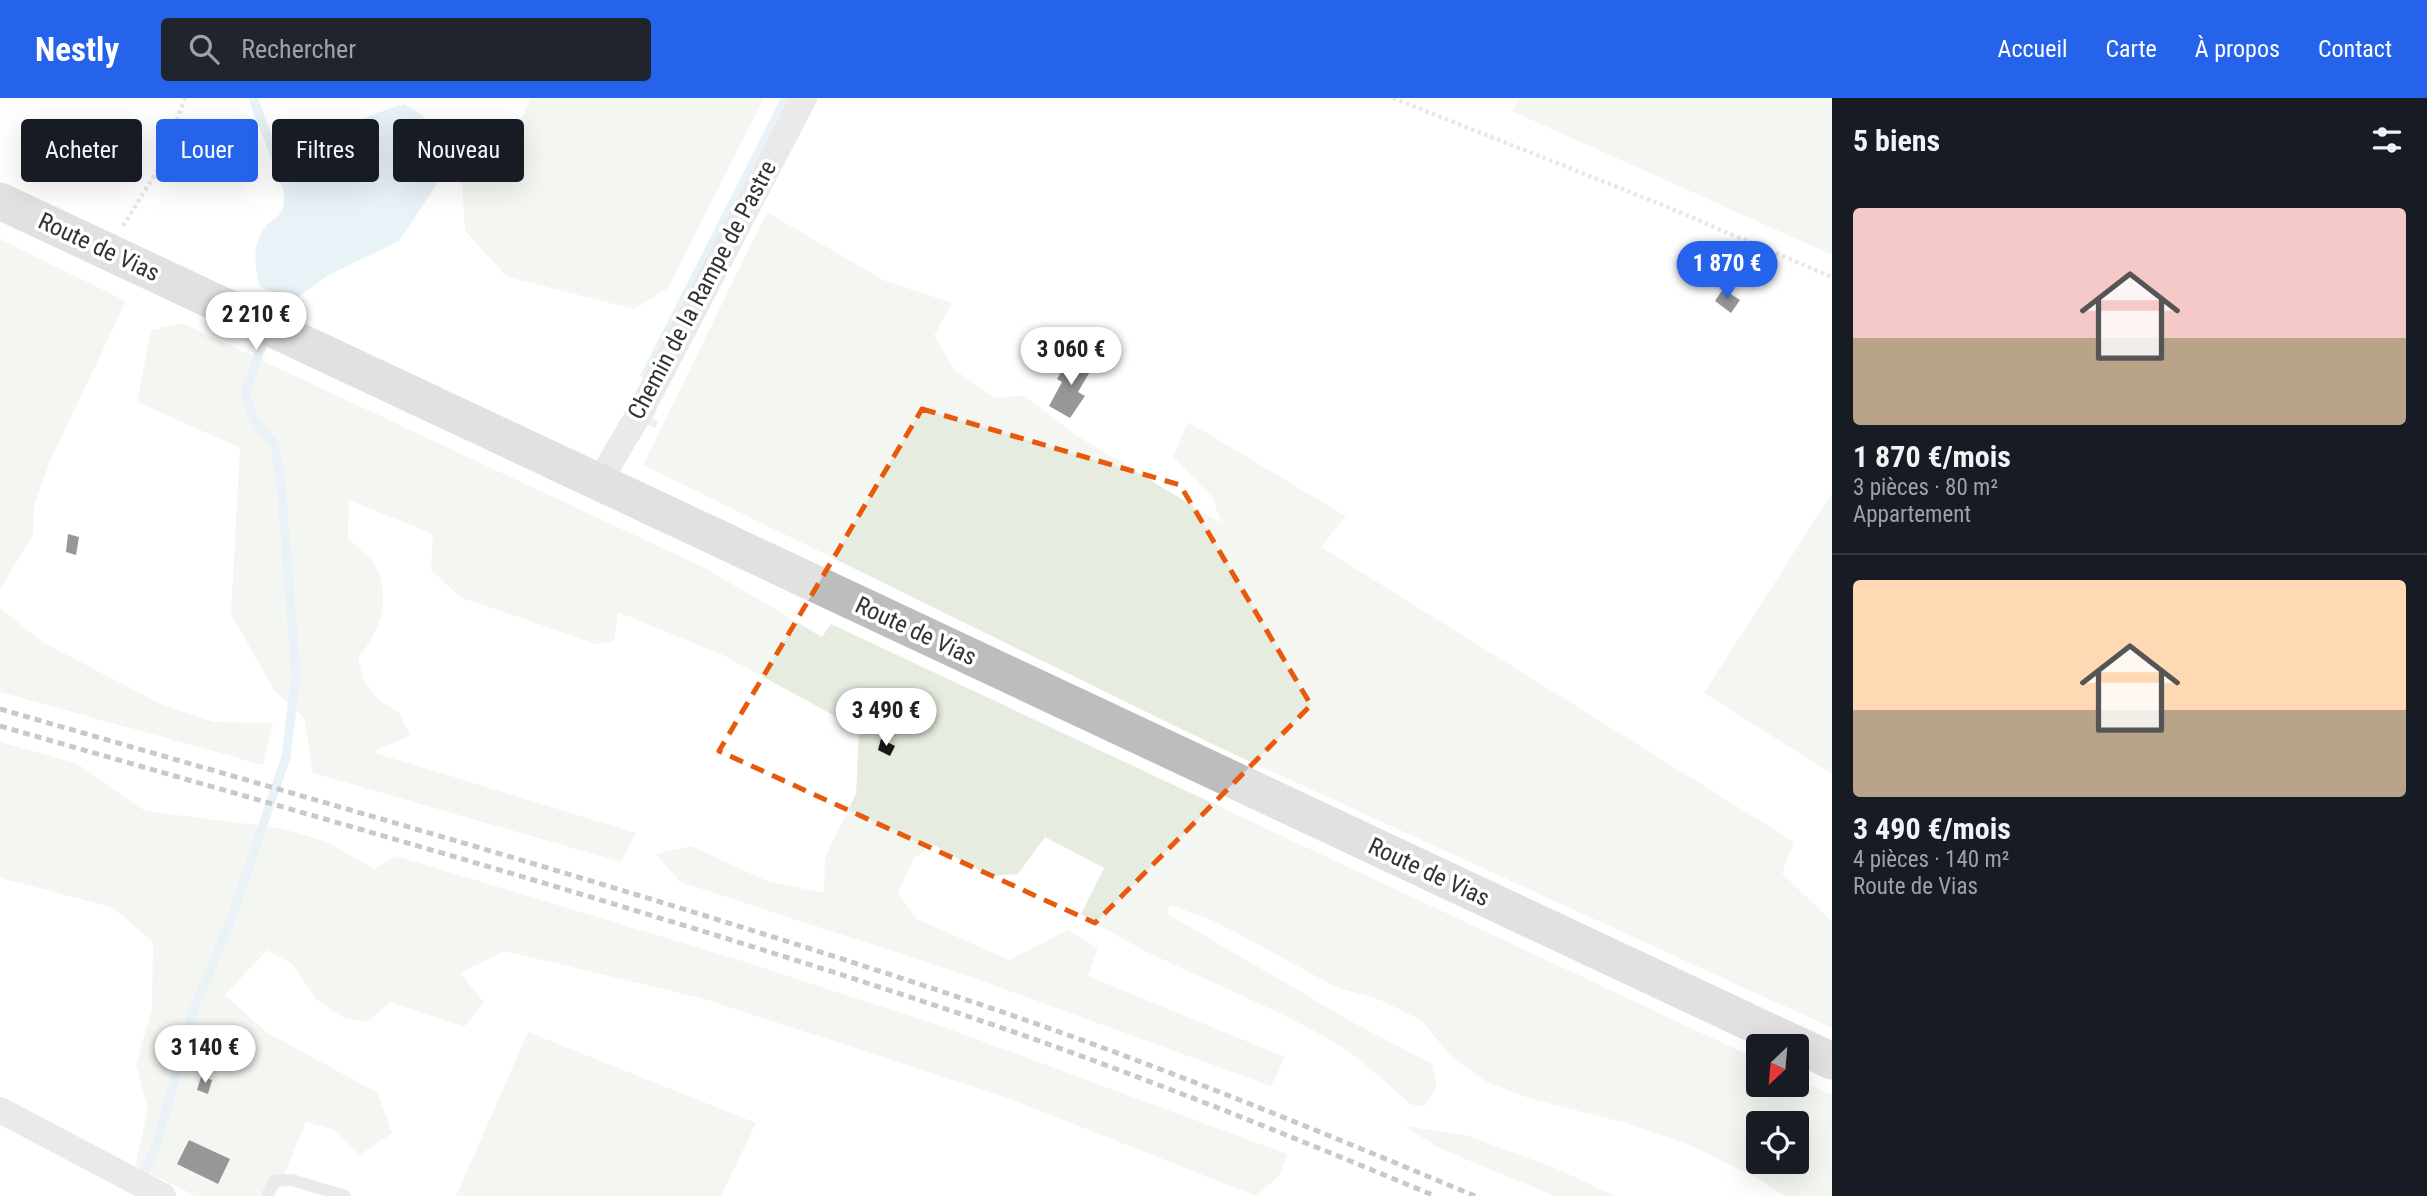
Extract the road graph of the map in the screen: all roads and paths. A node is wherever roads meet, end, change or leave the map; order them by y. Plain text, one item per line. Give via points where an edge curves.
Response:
1 (185, 98) edge
2 (804, 98) edge
3 (1393, 98) edge
4 (0, 201) edge
5 (110, 252) junction
6 (1832, 277) edge
7 (599, 482) junction
8 (1832, 1061) edge
9 (0, 1110) edge
10 (158, 1193) edge
11 (267, 1196) edge
12 (345, 1196) edge

1 - 5 path via 160,166 132,206
2 - 7 street, Chemin de la Rampe de Pastre
3 - 6 path
4 - 5 main road, Route de Vias
5 - 7 main road, Route de Vias
7 - 8 main road, Route de Vias
9 - 10 street
11 - 12 lane via 274,1181 292,1180

